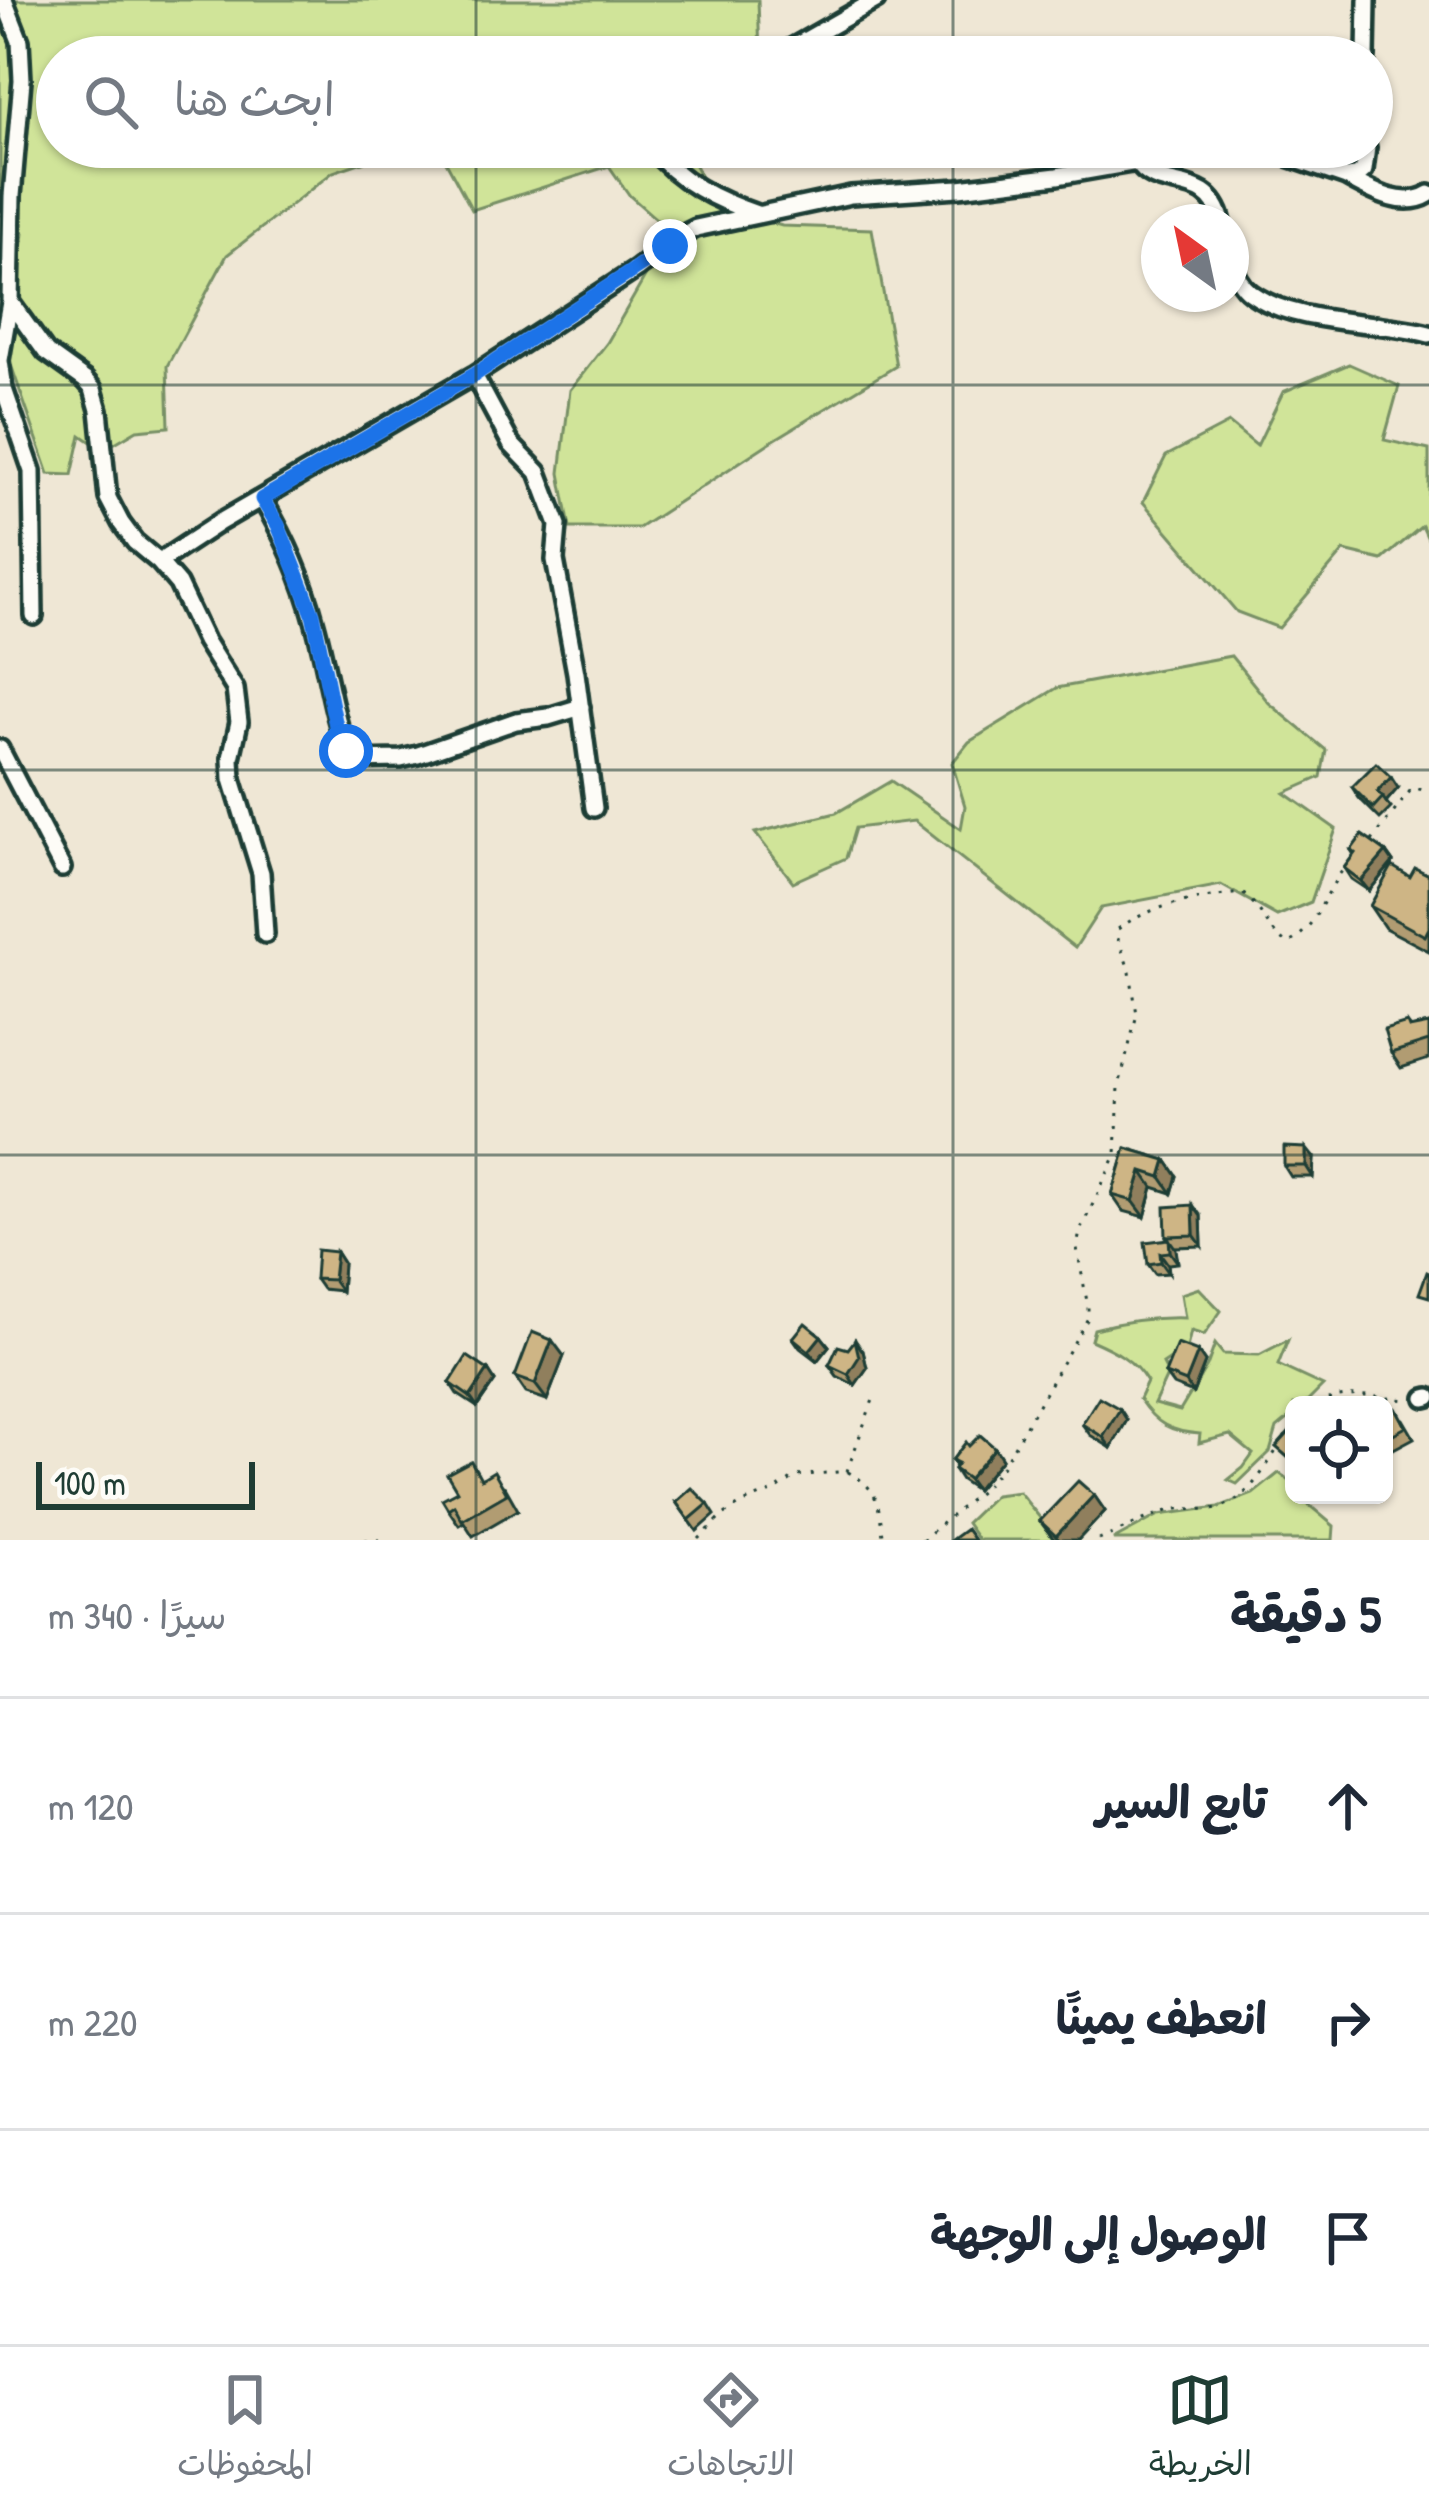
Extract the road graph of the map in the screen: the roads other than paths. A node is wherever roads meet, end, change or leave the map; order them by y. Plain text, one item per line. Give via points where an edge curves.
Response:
1 (4, 0) edge
2 (876, 0) edge
3 (1367, 0) edge
4 (813, 36) edge
5 (1366, 36) edge
6 (671, 168) edge
7 (1100, 168) edge
8 (1140, 168) edge
9 (1320, 168) edge
10 (1364, 168) edge
11 (1346, 177) junction
12 (1429, 194) edge
13 (1215, 204) edge
14 (757, 214) junction
15 (1249, 292) edge
16 (10, 302) junction
17 (1429, 334) edge
18 (0, 361) edge
19 (474, 375) junction
20 (262, 499) junction
21 (159, 562) junction
22 (34, 616) dead end
23 (581, 707) junction
24 (0, 749) edge
25 (595, 808) dead end
26 (62, 868) dead end
27 (265, 934) dead end

1 - 16 street via 22,55
2 - 4 street
3 - 5 street
6 - 14 street
7 - 14 street via 851,195
8 - 13 street via 1200,189
9 - 11 street
10 - 11 street
11 - 12 street via 1377,195 1417,201
14 - 19 street via 680,236
15 - 17 street via 1305,314
16 - 18 street
16 - 21 street via 46,352 93,389 108,498 135,542
18 - 22 street via 32,471
19 - 20 street
19 - 23 street via 511,444 538,472 558,525 555,560
20 - 21 street
20 - 23 street via 313,614 336,726 353,760 401,759
21 - 27 street via 235,689 232,779 261,873
23 - 25 street
24 - 26 street

